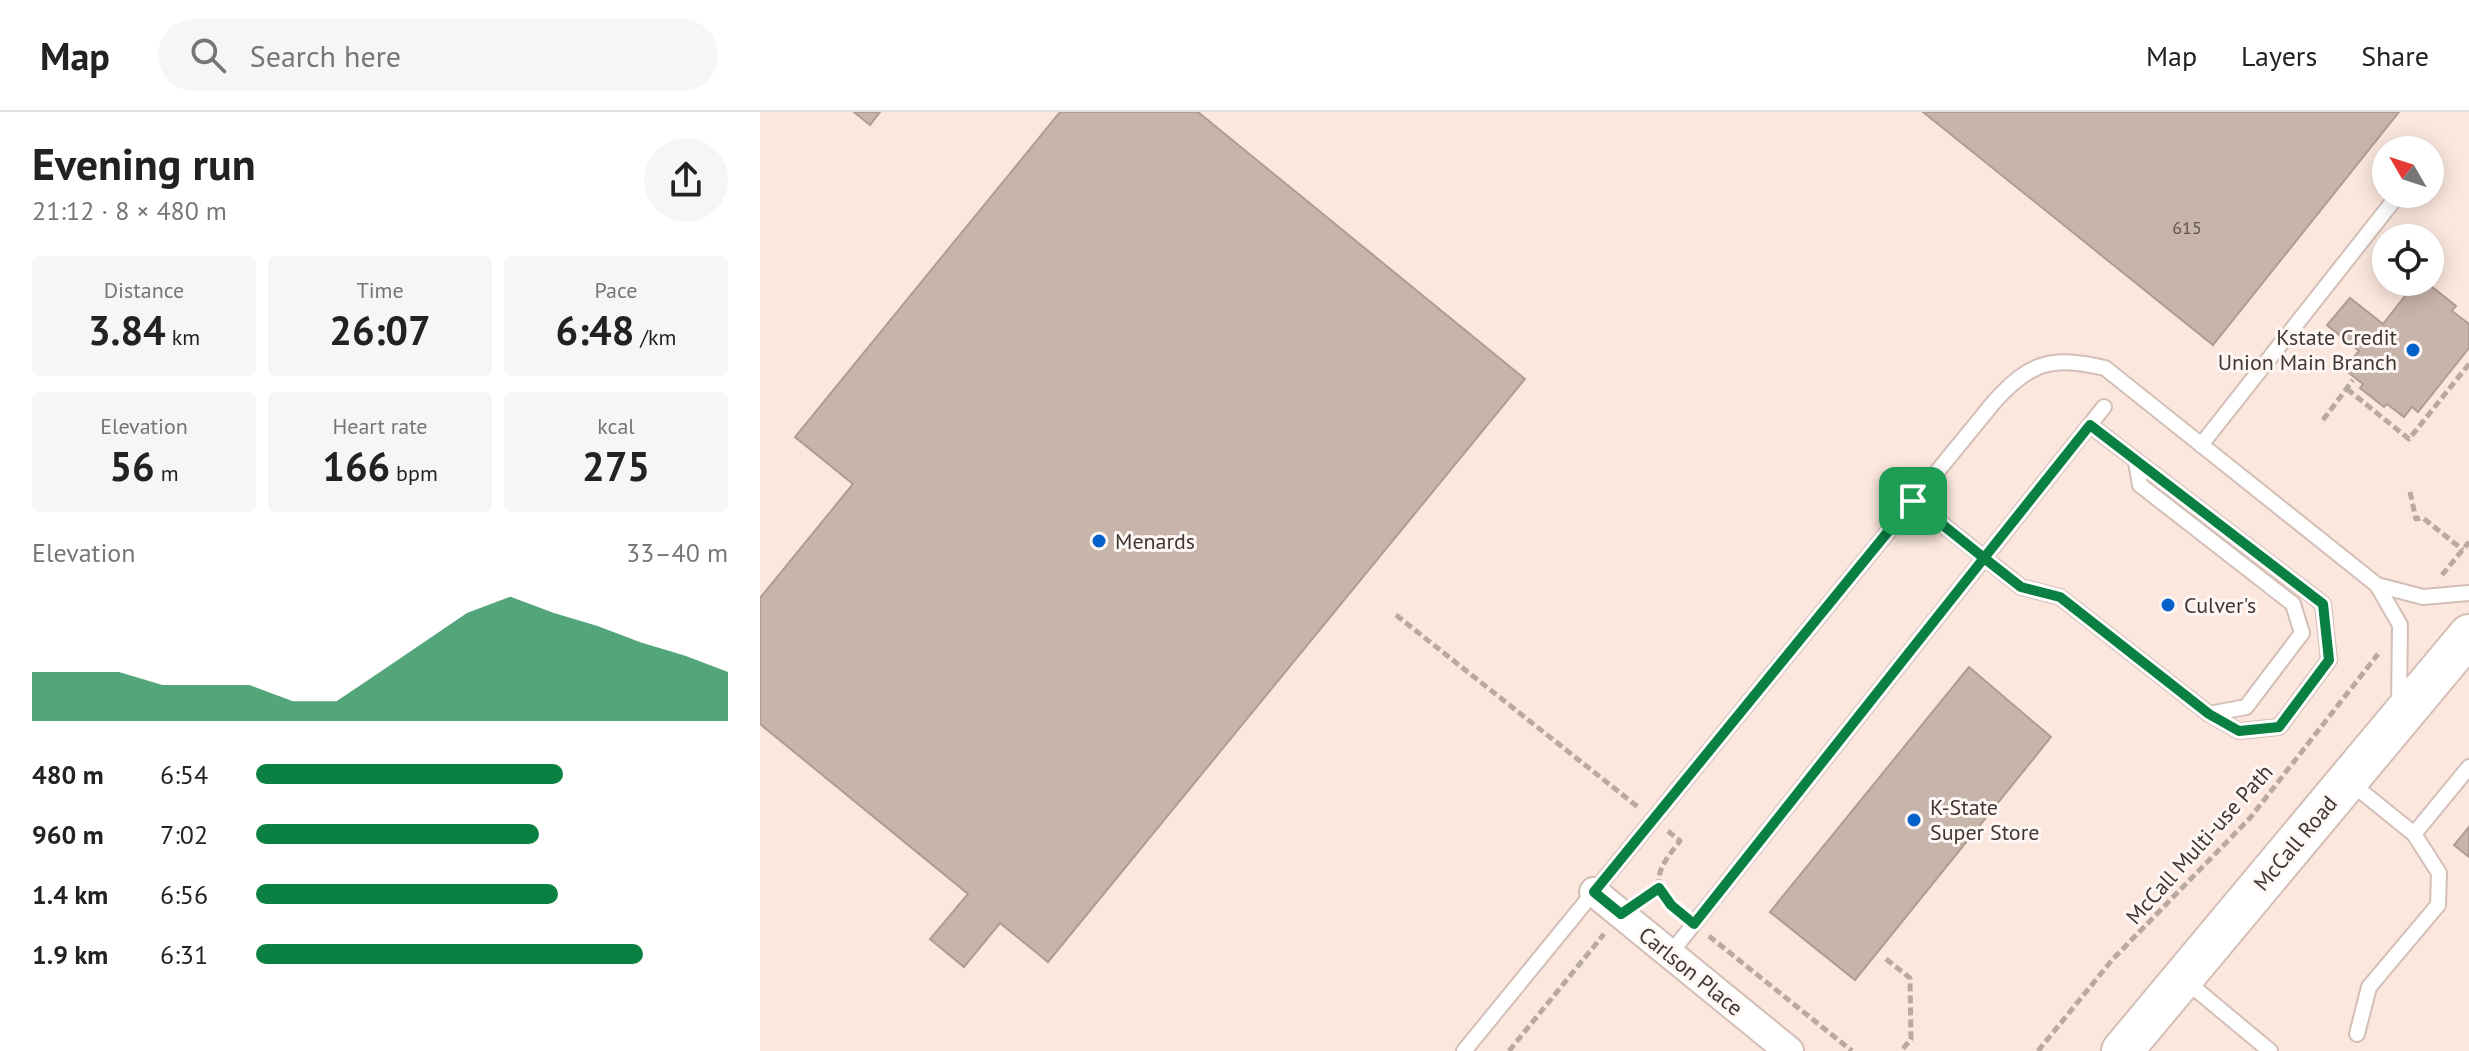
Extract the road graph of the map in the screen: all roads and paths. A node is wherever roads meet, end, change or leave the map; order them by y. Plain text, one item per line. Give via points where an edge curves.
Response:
1 (2388, 208) edge
2 (2469, 364) edge
3 (2353, 380) dead end
4 (2347, 389) junction
5 (2104, 407) dead end
6 (2323, 420) dead end
7 (2090, 425) junction
8 (2201, 445) junction
9 (2136, 462) junction
10 (2410, 492) dead end
11 (1913, 501) junction
12 (2469, 542) edge
13 (2463, 550) junction
14 (1984, 558) junction
15 (2377, 585) junction
16 (2469, 593) edge
17 (2423, 597) junction
18 (1396, 615) dead end
19 (2400, 625) junction
20 (2469, 635) edge
21 (2209, 714) junction
22 (2399, 719) junction
23 (2469, 767) edge
24 (2348, 781) junction
25 (1653, 820) junction
26 (2414, 834) junction
27 (1594, 892) junction
28 (1621, 914) junction
29 (1694, 924) junction
30 (1670, 954) junction
31 (1886, 959) dead end
32 (2182, 978) junction
33 (2357, 1034) dead end
34 (1464, 1051) edge
35 (1509, 1051) edge
36 (1789, 1051) edge
37 (1852, 1051) edge
38 (1901, 1051) edge
39 (2038, 1051) edge
40 (2122, 1051) edge
41 (2270, 1051) edge

1 - 8 lane
2 - 4 path via 2409,439
3 - 4 path
4 - 6 path
5 - 7 lane
7 - 9 lane
7 - 14 lane
8 - 11 lane via 2105,368 2049,361 2009,385
8 - 15 lane
9 - 21 lane via 2140,485 2293,604 2302,633 2246,707
9 - 21 lane via 2323,604 2329,660 2279,727 2239,731
10 - 13 path via 2416,519 2423,518
11 - 14 lane
11 - 25 lane
12 - 13 path
13 - 17 path
14 - 21 lane via 2021,587 2060,597
14 - 29 lane
15 - 17 lane
15 - 19 lane
16 - 17 lane
18 - 25 path
19 - 22 lane
19 - 39 path, McCall Multi-use Path via 2250,818 2112,960
20 - 22 main road, McCall Road
22 - 24 main road, McCall Road
23 - 26 lane
24 - 26 lane
24 - 32 main road, McCall Road
25 - 27 lane
25 - 29 path via 1680,841 1661,865 1661,893
26 - 33 lane via 2439,873 2438,905 2369,987
27 - 28 street, Carlson Place
27 - 34 lane
28 - 30 street, Carlson Place
28 - 35 path
29 - 30 lane
29 - 37 path
30 - 36 street, Carlson Place
31 - 38 path via 1910,978 1911,1039
32 - 40 main road, McCall Road
32 - 41 lane

